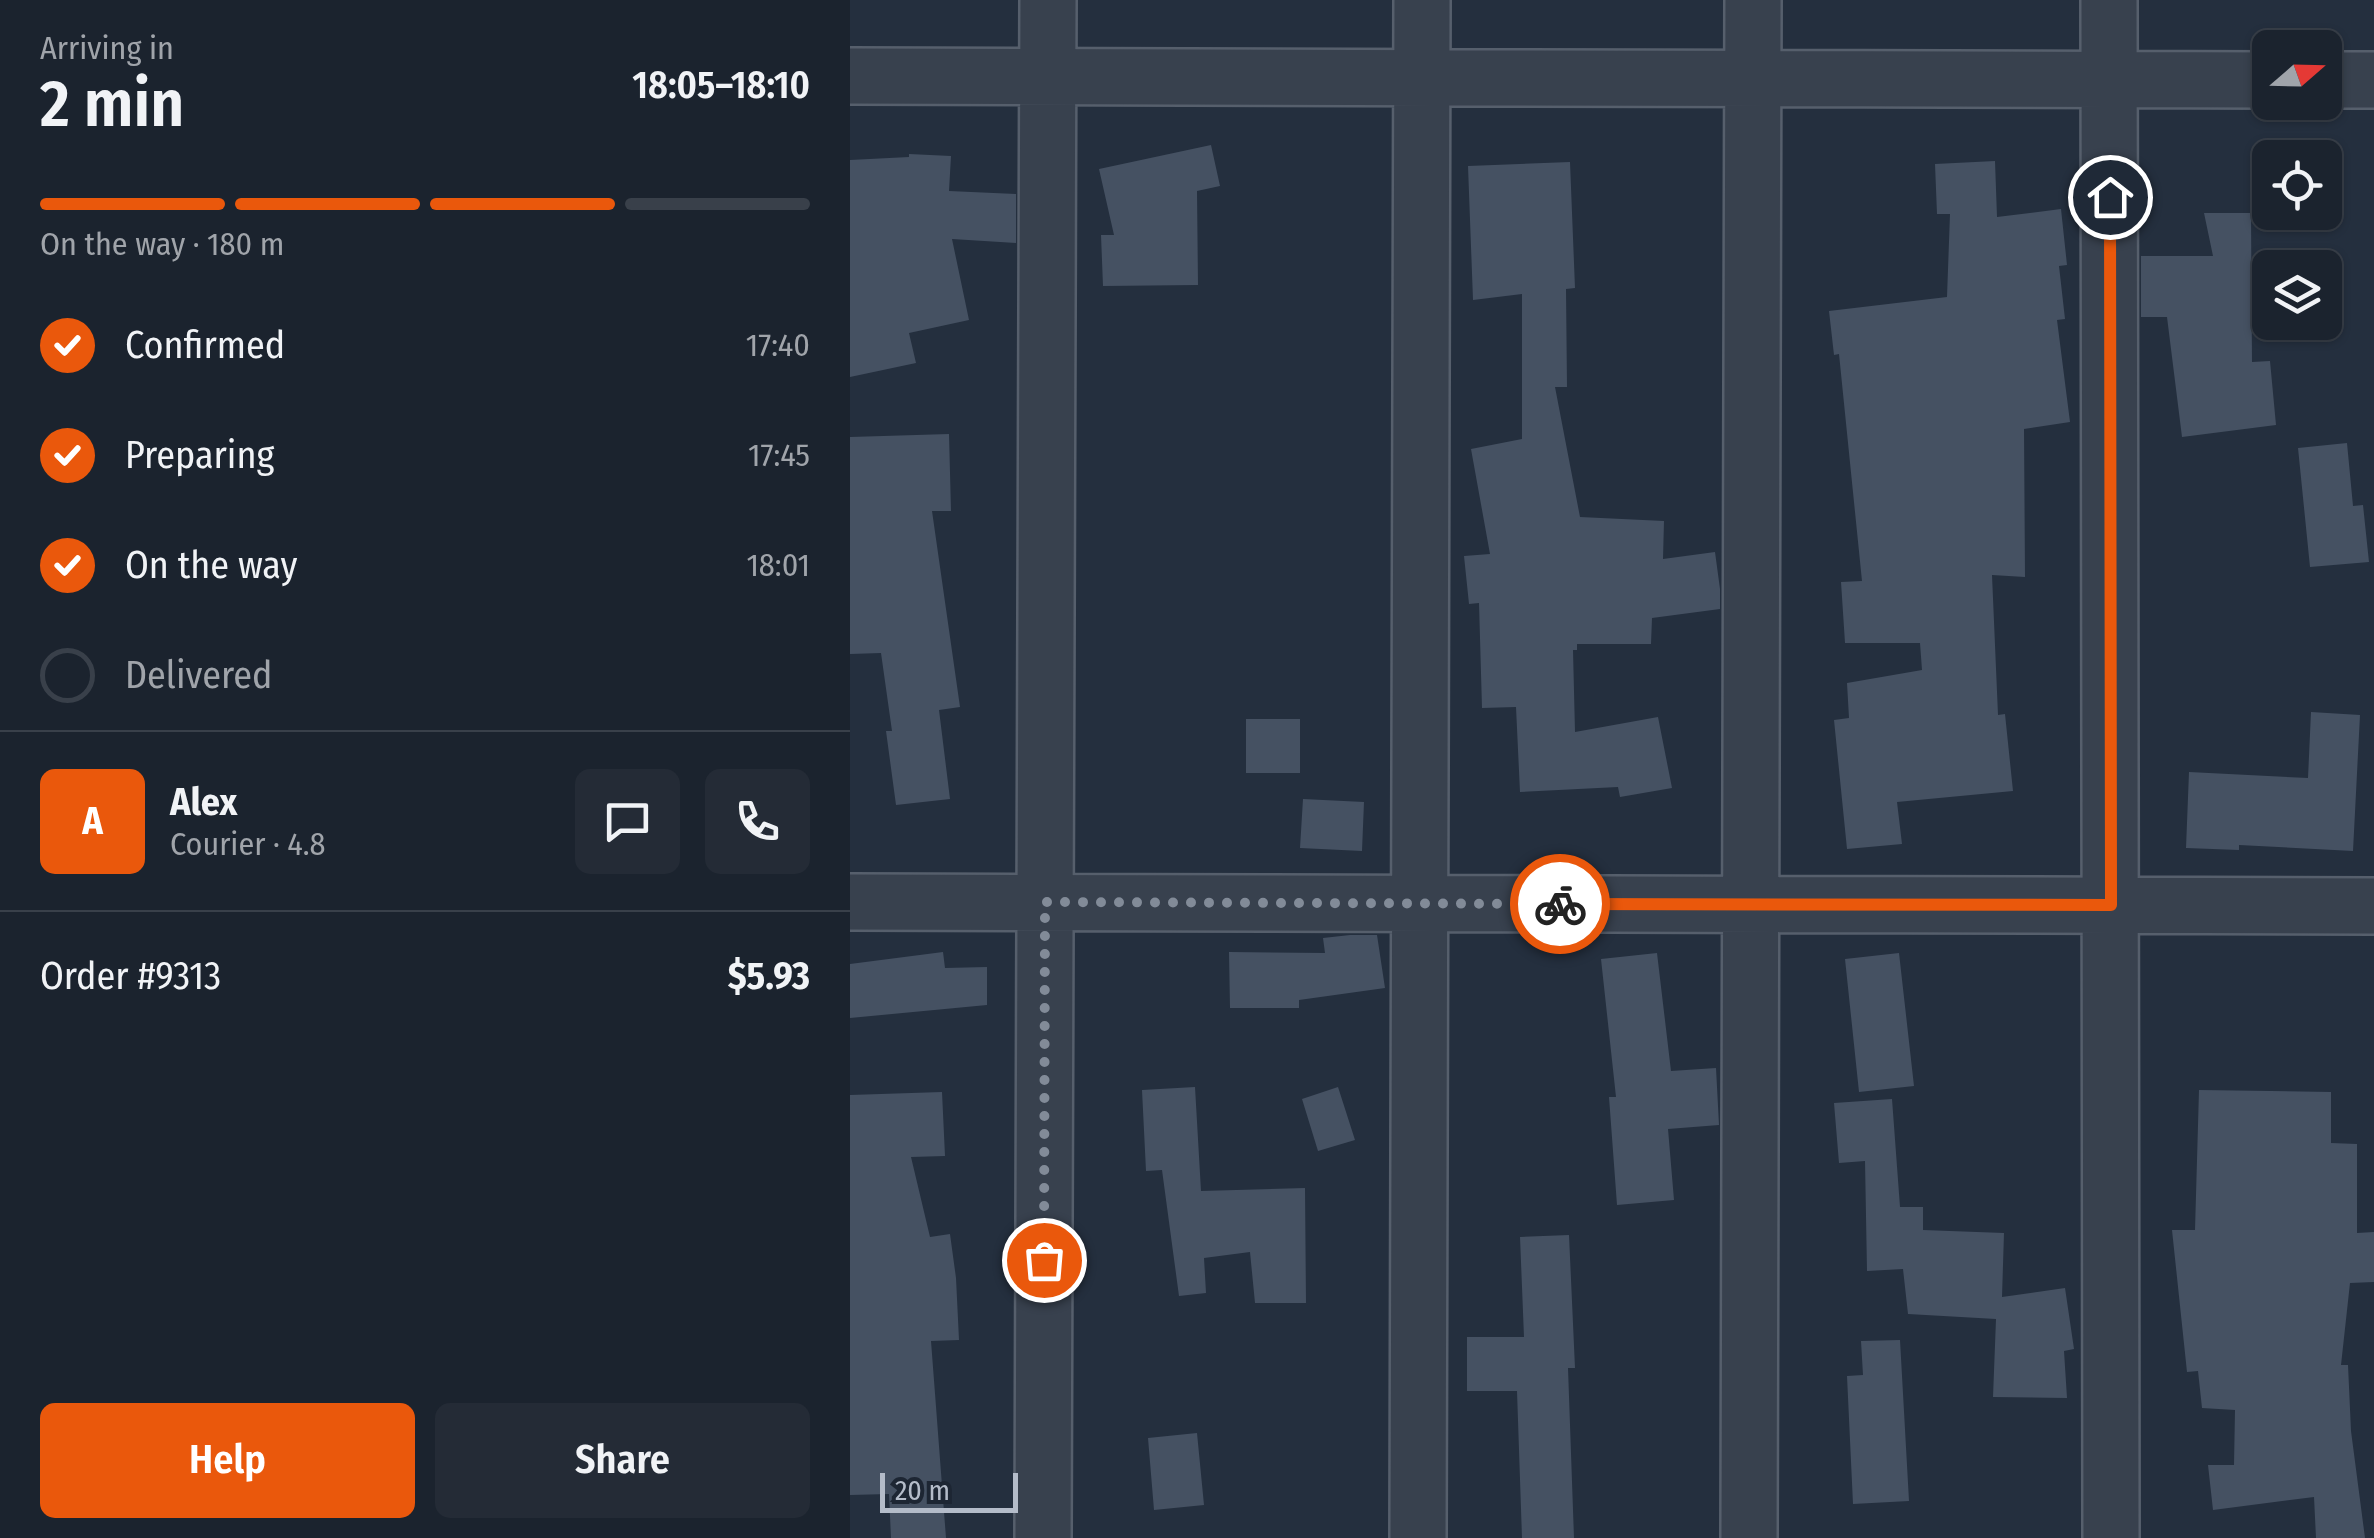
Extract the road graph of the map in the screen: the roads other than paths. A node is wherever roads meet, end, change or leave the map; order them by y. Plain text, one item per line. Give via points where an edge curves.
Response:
1 (1048, 0) edge
2 (1422, 0) edge
3 (1753, 0) edge
4 (2109, 0) edge
5 (850, 76) edge
6 (1048, 76) junction
7 (1422, 77) junction
8 (1753, 78) junction
9 (2109, 79) junction
10 (2252, 80) edge
11 (2342, 80) edge
12 (2374, 80) edge
13 (850, 902) edge
14 (1045, 902) junction
15 (1420, 903) junction
16 (1750, 905) junction
17 (2111, 905) junction
18 (2374, 906) edge
19 (1042, 1538) edge
20 (1418, 1538) edge
21 (1749, 1538) edge
22 (2112, 1538) edge

1 - 6 street
2 - 7 street
3 - 8 street
4 - 9 street
5 - 6 street
6 - 7 street
6 - 14 street
7 - 8 street
7 - 15 street
8 - 9 street
8 - 16 street
9 - 10 street
9 - 17 street
11 - 12 street
13 - 14 street
14 - 15 street
14 - 19 street
15 - 16 street
15 - 20 street
16 - 17 street
16 - 21 street
17 - 18 street
17 - 22 street

